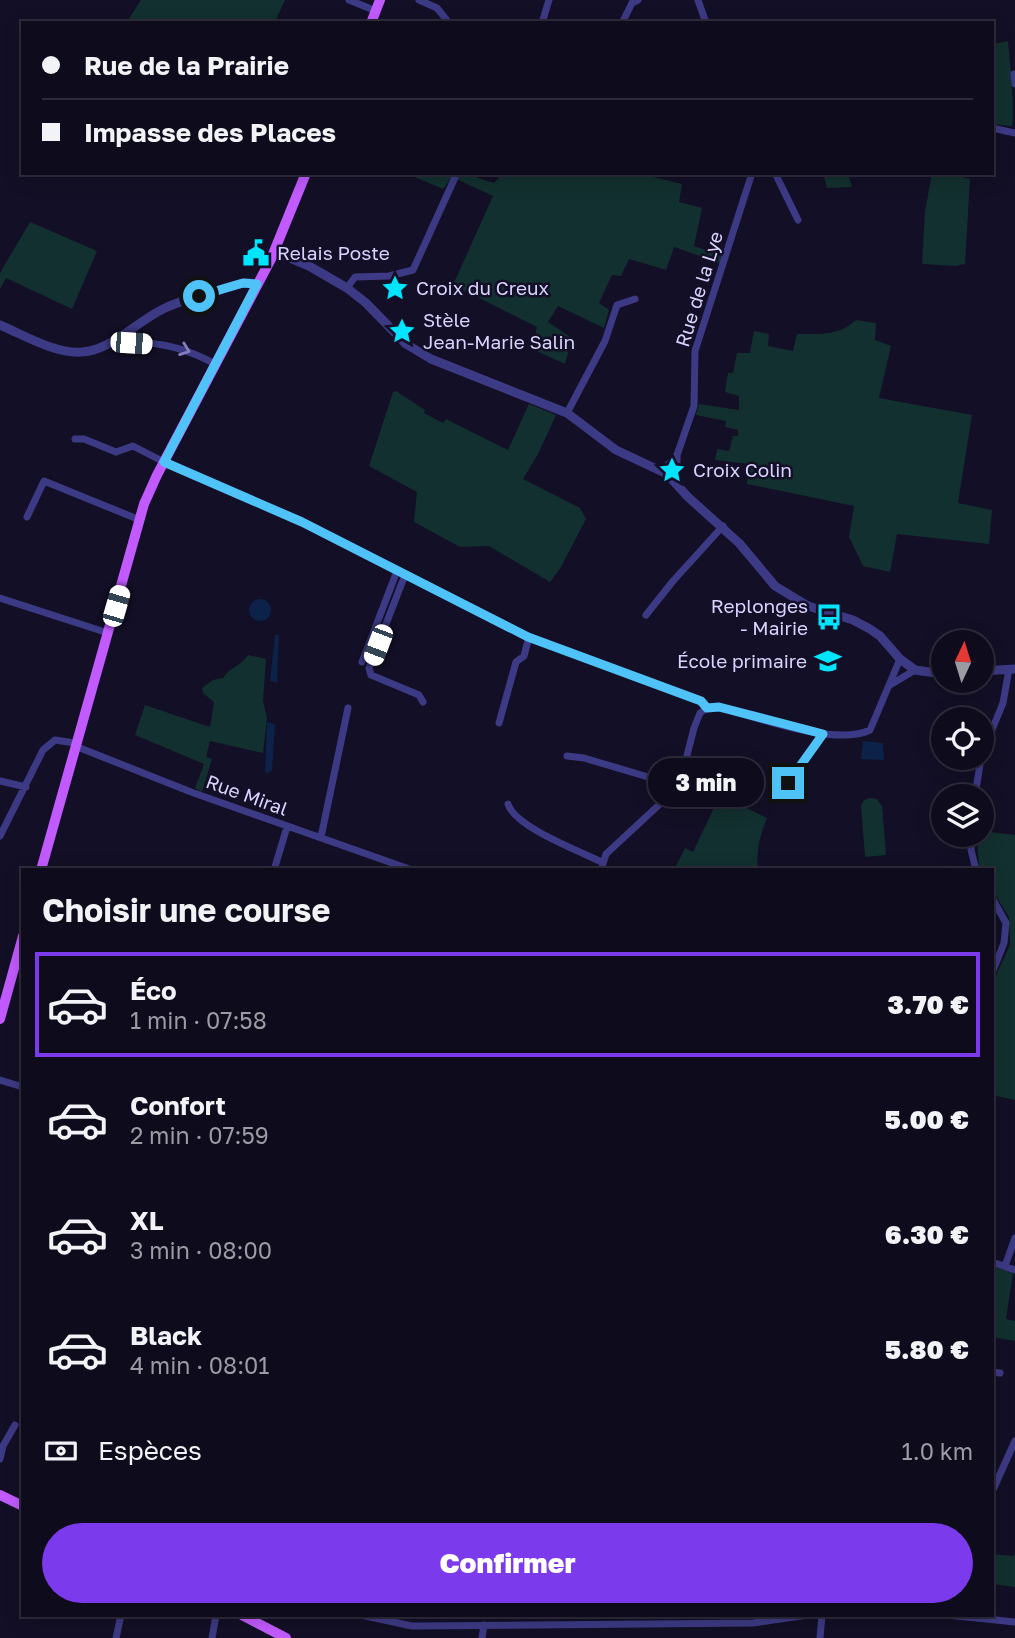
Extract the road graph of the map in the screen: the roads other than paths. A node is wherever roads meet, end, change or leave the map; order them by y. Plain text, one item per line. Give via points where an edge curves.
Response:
1 (349, 0) edge
2 (419, 0) edge
3 (549, 0) edge
4 (638, 0) edge
5 (698, 0) edge
6 (378, 6) edge
7 (447, 21) edge
8 (543, 21) edge
9 (623, 21) edge
10 (705, 21) edge
11 (1014, 74) edge
12 (1015, 84) edge
13 (994, 128) edge
14 (1014, 131) edge
15 (305, 175) edge
16 (456, 175) edge
17 (751, 175) edge
18 (776, 175) edge
19 (798, 220) dead end
20 (274, 251) junction
21 (257, 284) junction
22 (347, 288) junction
23 (635, 299) dead end
24 (0, 325) edge
25 (128, 331) junction
26 (131, 343) junction
27 (104, 345) junction
28 (215, 364) junction
29 (567, 413) junction
30 (75, 439) dead end
31 (677, 455) junction
32 (164, 462) junction
33 (662, 471) junction
34 (673, 479) junction
35 (27, 517) dead end
36 (140, 520) junction
37 (723, 526) junction
38 (401, 573) junction
39 (0, 598) edge
40 (646, 615) dead end
41 (108, 633) junction
42 (528, 637) junction
43 (900, 659) junction
44 (362, 662) dead end
45 (1012, 669) edge
46 (915, 670) junction
47 (994, 670) edge
48 (931, 672) edge
49 (890, 685) junction
50 (423, 702) dead end
51 (348, 708) dead end
52 (707, 708) junction
53 (499, 723) dead end
54 (994, 725) edge
55 (823, 734) junction
56 (75, 744) junction
57 (567, 756) dead end
58 (0, 781) edge
59 (788, 783) dead end
60 (676, 785) junction
61 (26, 787) junction
62 (508, 804) dead end
63 (0, 812) edge
64 (12, 815) junction
65 (287, 827) junction
66 (0, 836) edge
67 (321, 837) junction
68 (971, 847) edge
69 (601, 866) edge
70 (42, 868) edge
71 (275, 868) edge
72 (406, 868) edge
73 (976, 868) edge
74 (994, 902) edge
75 (21, 943) edge
76 (994, 968) edge
77 (0, 1019) edge
78 (0, 1080) edge
79 (21, 1086) edge
80 (1015, 1238) edge
81 (994, 1263) edge
82 (1005, 1266) junction
83 (1015, 1270) edge
84 (15, 1425) dead end
85 (1015, 1439) edge
86 (0, 1459) edge
87 (994, 1487) edge
88 (0, 1495) edge
89 (21, 1506) edge
90 (121, 1617) edge
91 (216, 1617) edge
92 (246, 1617) edge
93 (370, 1617) edge
94 (463, 1617) edge
95 (604, 1617) edge
96 (794, 1617) edge
97 (822, 1617) edge
98 (966, 1617) edge
99 (1015, 1622) edge
100 (461, 1625) junction
101 (484, 1625) junction
102 (602, 1625) junction
103 (116, 1638) edge
104 (212, 1638) edge
105 (286, 1638) edge
106 (482, 1638) edge
107 (820, 1638) edge

1 - 6 street
2 - 7 street via 437,8
3 - 8 street
4 - 9 street
5 - 10 street
11 - 12 street
13 - 14 street
15 - 20 main road
16 - 22 street via 413,270 355,277
17 - 31 street, Rue de la Lye via 695,351 694,406
18 - 19 street
20 - 21 main road
20 - 22 street
21 - 25 street via 243,283 178,302
21 - 28 main road
22 - 29 street via 406,344 431,359
23 - 29 street via 617,305 605,341
24 - 27 street via 68,351
25 - 26 street
25 - 27 street
26 - 27 street
26 -> 28 street via 173,346
28 - 32 main road
29 - 33 street via 615,450
30 - 32 street via 116,452 133,446
31 - 33 street, Rue de la Lye
31 - 34 street, Rue de la Lye
32 - 36 main road
32 - 38 street via 302,522
33 - 34 street
34 - 37 street
35 - 36 street via 44,481
36 - 41 main road
37 - 40 street
37 - 43 street via 775,586 808,606 870,629
38 - 42 street
38 - 44 street
38 - 50 street via 369,668 371,675 419,695
39 - 41 street
41 - 56 main road
42 - 52 street via 701,701
42 - 53 street
43 - 46 street
43 - 49 street
45 - 47 street
45 - 54 street
46 - 48 street
46 - 49 street
49 - 55 street via 870,730
51 - 67 street
52 - 55 street via 719,707
52 - 60 street via 700,713
55 - 59 street
56 - 61 street via 51,742
56 - 65 street, Rue Miral
56 - 70 main road
57 - 60 street
58 - 61 street
60 - 69 street via 606,854
61 - 64 street
62 - 69 street via 510,811 532,827
63 - 64 street
64 - 66 street
65 - 67 street, Rue Miral
65 - 71 street
67 - 72 street, Rue Miral
68 - 73 street
74 - 76 street via 1006,923
75 - 77 main road
78 - 79 street
80 - 82 street
81 - 82 street
82 - 83 street
84 - 86 street
85 - 87 street
88 - 89 main road
90 - 103 street
91 - 104 street
92 - 105 main road
93 - 100 street via 412,1626
94 - 100 street
95 - 102 street
96 - 102 street via 753,1623
97 - 107 street
98 - 99 street
100 - 101 street
101 - 102 street
101 - 106 street

